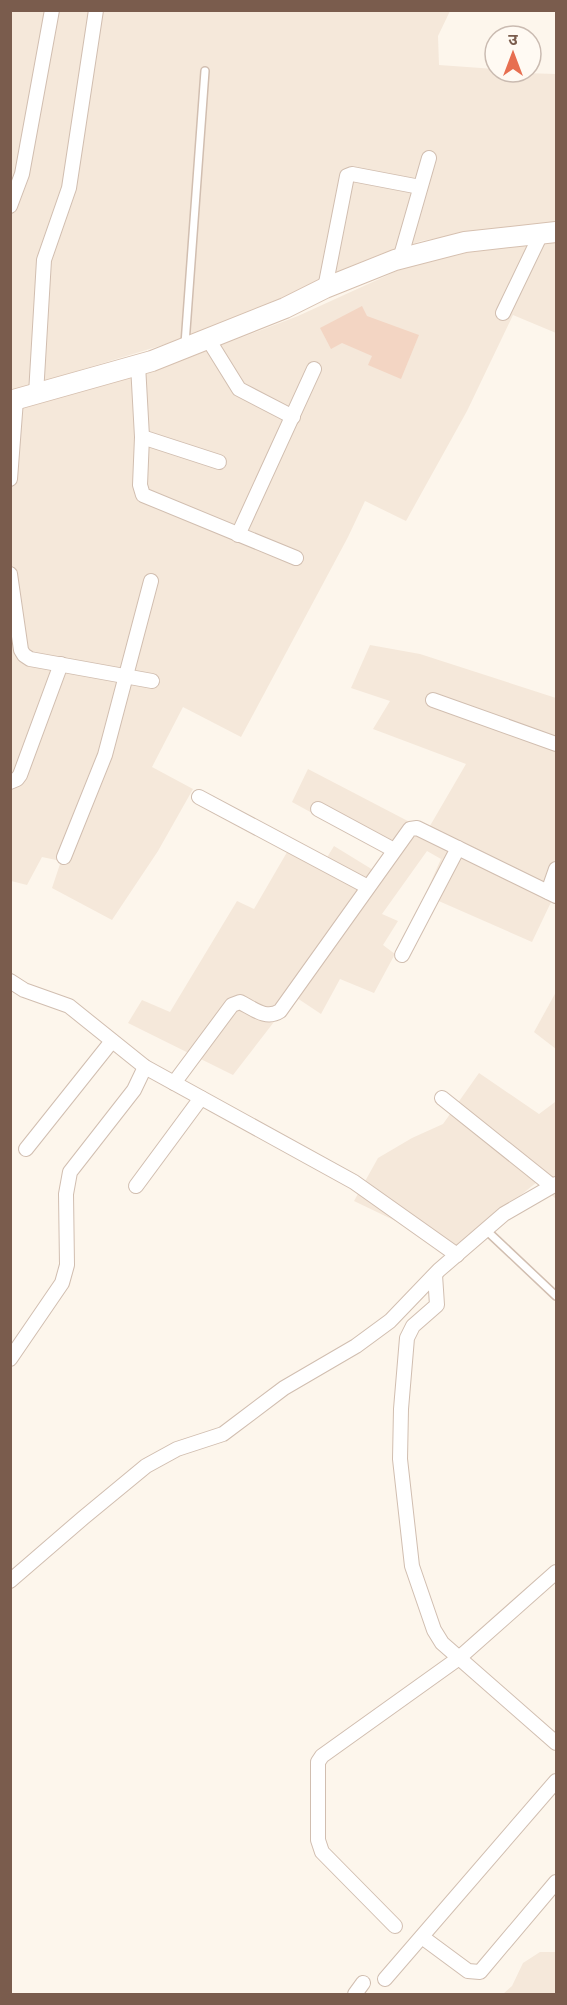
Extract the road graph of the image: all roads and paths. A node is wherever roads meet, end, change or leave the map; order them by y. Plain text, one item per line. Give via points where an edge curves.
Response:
1 (52, 10) edge
2 (96, 10) edge
3 (205, 71) dead end
4 (429, 158) dead end
5 (420, 187) junction
6 (10, 206) edge
7 (549, 233) edge
8 (400, 259) junction
9 (326, 288) junction
10 (503, 313) dead end
11 (208, 339) junction
12 (185, 348) junction
13 (138, 365) junction
14 (315, 369) dead end
15 (36, 394) junction
16 (13, 400) edge
17 (292, 417) junction
18 (142, 437) junction
19 (219, 462) dead end
20 (10, 479) edge
21 (238, 535) junction
22 (296, 558) dead end
23 (10, 574) edge
24 (151, 581) dead end
25 (14, 618) edge
26 (61, 664) junction
27 (126, 677) junction
28 (152, 681) dead end
29 (432, 700) dead end
30 (556, 744) edge
31 (10, 782) edge
32 (199, 797) dead end
33 (318, 809) dead end
34 (458, 848) junction
35 (394, 850) junction
36 (64, 857) dead end
37 (556, 870) edge
38 (368, 887) junction
39 (552, 894) edge
40 (402, 955) dead end
41 (10, 981) edge
42 (112, 1041) junction
43 (145, 1067) junction
44 (174, 1083) junction
45 (201, 1098) junction
46 (442, 1098) dead end
47 (26, 1149) dead end
48 (554, 1185) edge
49 (136, 1186) dead end
50 (486, 1230) junction
51 (457, 1255) junction
52 (435, 1275) junction
53 (556, 1296) edge
54 (10, 1359) edge
55 (556, 1572) edge
56 (10, 1581) edge
57 (459, 1658) junction
58 (556, 1743) edge
59 (556, 1781) edge
60 (556, 1882) edge
61 (395, 1926) dead end
62 (422, 1937) junction
63 (385, 1978) dead end

1 - 6 street via 22,174
2 - 15 street via 69,188 43,266
3 - 12 lane
4 - 5 street
5 - 8 street
5 - 9 street via 346,176
7 - 8 street via 465,242
7 - 10 street
8 - 9 street
9 - 11 street
11 - 12 street
11 - 17 street via 239,388
12 - 13 street
13 - 15 street
13 - 18 street
14 - 17 street
15 - 16 street
16 - 20 street
17 - 21 street
18 - 19 street
18 - 21 street via 143,495
21 - 22 street
23 - 25 street
24 - 27 street
25 - 26 street via 24,655
26 - 27 street
26 - 31 street via 20,775
27 - 28 street
27 - 36 street via 100,772
29 - 30 street
32 - 38 street
33 - 35 street
34 - 35 street via 414,828 407,831
34 - 39 street
34 - 40 street
35 - 38 street
37 - 39 street
38 - 44 street via 280,1011 270,1016 240,1002 232,1005
41 - 42 street via 69,1006
42 - 43 street
42 - 47 street
43 - 44 street
43 - 54 street via 134,1090 70,1172 65,1274
44 - 45 street
45 - 49 street
45 - 51 street via 354,1182
46 - 48 street
48 - 50 street via 504,1214
50 - 51 street
50 - 53 lane
51 - 52 street
52 - 56 street via 390,1321 284,1388 223,1434 177,1449 146,1466
52 - 57 street via 437,1305 413,1326 407,1338 401,1468 414,1575 438,1638
55 - 57 street
57 - 58 street
57 - 61 street via 322,1756 316,1770 318,1840 322,1852
59 - 62 street
60 - 62 street via 480,1972 468,1971
62 - 63 street

